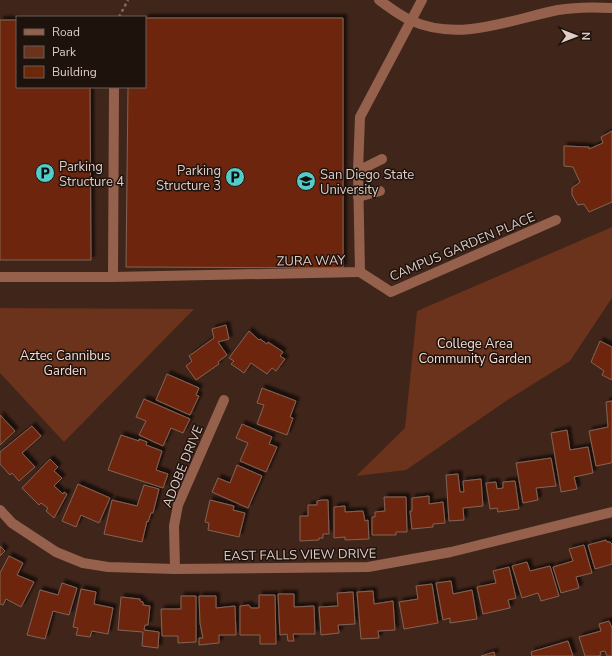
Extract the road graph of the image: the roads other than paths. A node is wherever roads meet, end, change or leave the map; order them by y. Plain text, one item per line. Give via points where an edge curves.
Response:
1 (379, 0) edge
2 (422, 0) edge
3 (612, 8) edge
4 (412, 21) junction
5 (114, 88) edge
6 (382, 159) dead end
7 (358, 171) junction
8 (380, 191) dead end
9 (358, 197) junction
10 (556, 220) dead end
11 (360, 272) junction
12 (0, 277) edge
13 (113, 277) junction
14 (224, 400) dead end
15 (0, 510) edge
16 (612, 512) edge
17 (175, 569) junction

1 - 4 street
2 - 4 street, ZURA WAY
3 - 4 street via 559,10 467,31 442,30
4 - 7 street, ZURA WAY via 360,117
5 - 13 street
6 - 7 street
7 - 9 street, ZURA WAY
8 - 9 street
9 - 11 street, ZURA WAY
10 - 11 street, CAMPUS GARDEN PLACE via 391,292
11 - 13 street, ZURA WAY
12 - 13 street, ZURA WAY
14 - 17 street, ADOBE DRIVE via 178,505 174,526
15 - 17 street, EAST FALLS VIEW DRIVE via 12,523 56,552 83,563 108,567
16 - 17 street, EAST FALLS VIEW DRIVE via 451,552 368,567

